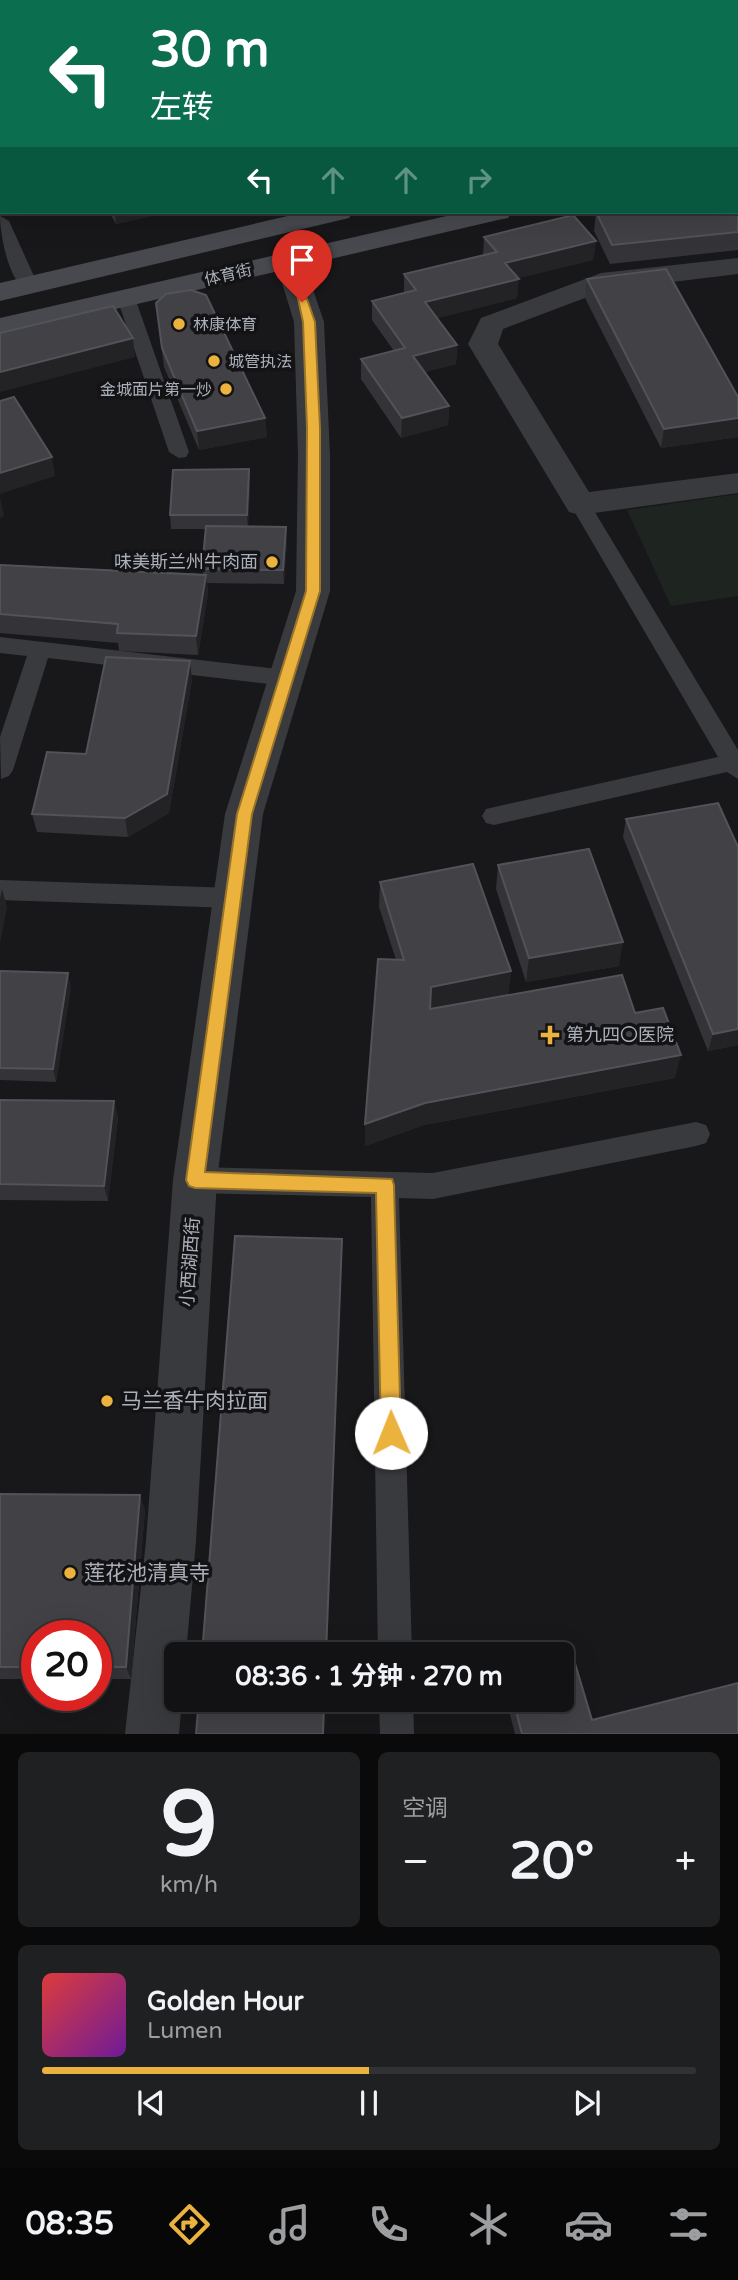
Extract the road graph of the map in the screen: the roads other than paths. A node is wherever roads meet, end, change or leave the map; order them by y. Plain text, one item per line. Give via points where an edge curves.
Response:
1 (331, 214) edge
2 (489, 214) edge
3 (0, 222) edge
4 (289, 260) junction
5 (738, 266) edge
6 (29, 285) junction
7 (0, 292) edge
8 (126, 298) junction
9 (0, 327) edge
10 (179, 452) dead end
11 (738, 483) edge
12 (580, 504) junction
13 (0, 645) edge
14 (40, 649) junction
15 (285, 678) junction
16 (737, 764) edge
17 (1, 770) edge
18 (494, 816) dead end
19 (0, 890) edge
20 (233, 898) junction
21 (696, 1133) dead end
22 (195, 1180) junction
23 (385, 1185) junction
24 (395, 1642) edge
25 (396, 1712) edge
26 (152, 1734) edge
27 (397, 1734) edge

1 - 6 street, 体育街
2 - 4 street, 体育街
3 - 6 lane
4 - 8 street, 体育街
4 - 15 street, 小西湖西街 via 309,322 313,591
5 - 12 street via 601,282 491,324 483,344
6 - 7 street, 体育街
8 - 9 street, 体育街
8 - 10 lane
11 - 12 street
12 - 16 lane
13 - 14 lane
14 - 15 lane
14 - 17 lane
15 - 20 street, 小西湖西街 via 244,814
16 - 18 lane
19 - 20 lane
20 - 22 street, 小西湖西街
21 - 23 lane via 433,1186
22 - 23 lane
22 - 26 street, 小西湖西街 via 171,1541
23 - 24 lane
25 - 27 lane

